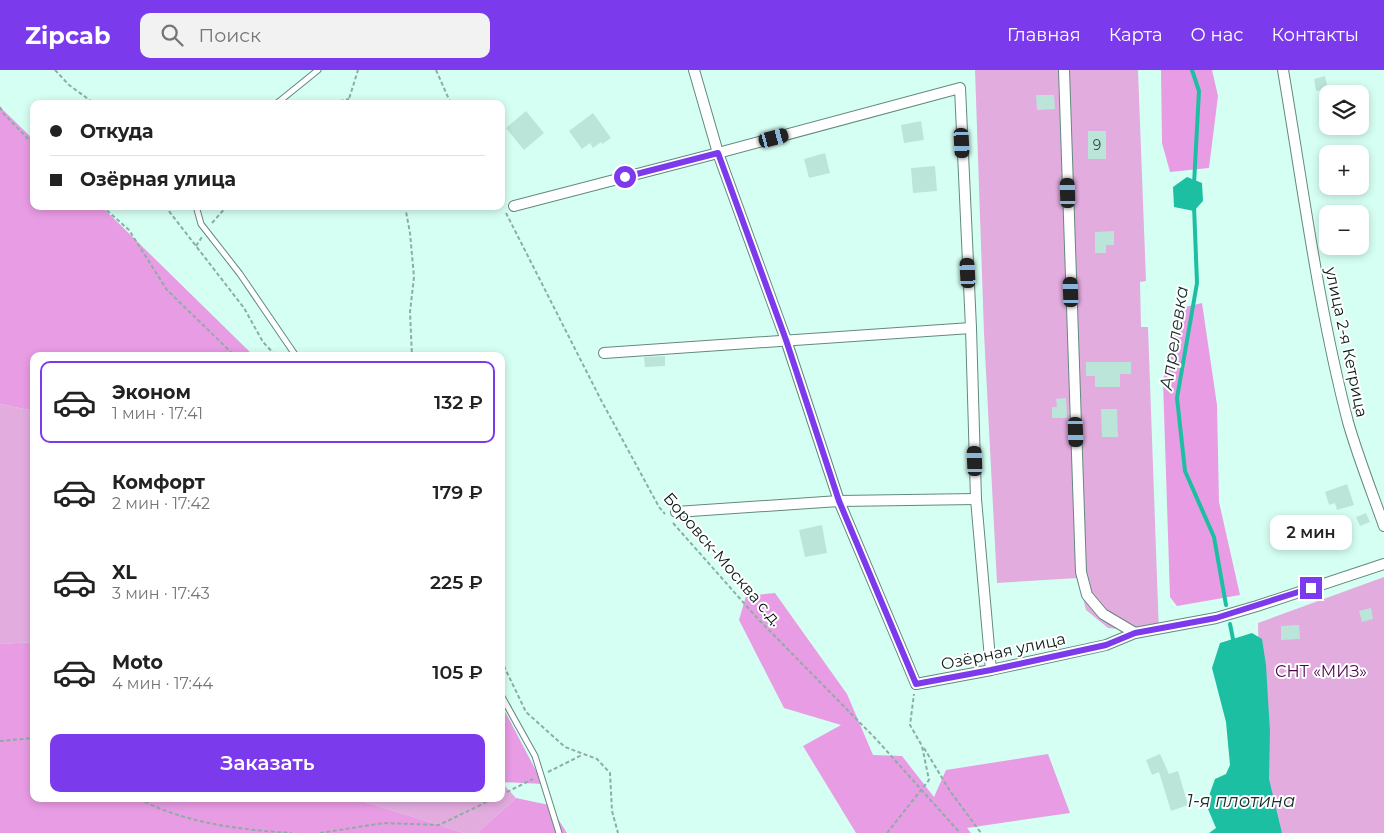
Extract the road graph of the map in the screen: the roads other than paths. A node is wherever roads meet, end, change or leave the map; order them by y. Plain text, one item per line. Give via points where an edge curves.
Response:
1 (318, 70) edge
2 (694, 70) edge
3 (1064, 70) edge
4 (1283, 70) edge
5 (281, 100) edge
6 (718, 153) junction
7 (514, 206) dead end
8 (197, 210) edge
9 (971, 328) junction
10 (786, 340) junction
11 (293, 352) edge
12 (604, 353) dead end
13 (976, 499) junction
14 (839, 501) junction
15 (676, 512) dead end
16 (1384, 526) edge
17 (1384, 564) edge
18 (1135, 633) junction
19 (991, 670) junction
20 (505, 702) edge
21 (559, 833) edge

1 - 5 lane
2 - 6 street
3 - 18 street via 1081,572 1087,595 1103,614
4 - 16 street, улица 2-я Кетрица via 1317,284 1348,423
6 - 7 street
6 - 9 street via 960,88
6 - 10 street
8 - 11 lane via 201,224
9 - 10 street
9 - 13 street
10 - 12 street
10 - 14 street
13 - 14 street
13 - 19 street
14 - 15 street
14 - 19 street, Озёрная улица via 916,684
17 - 18 street, Озёрная улица via 1216,618
18 - 19 street, Озёрная улица via 1106,645
20 - 21 lane via 535,756

